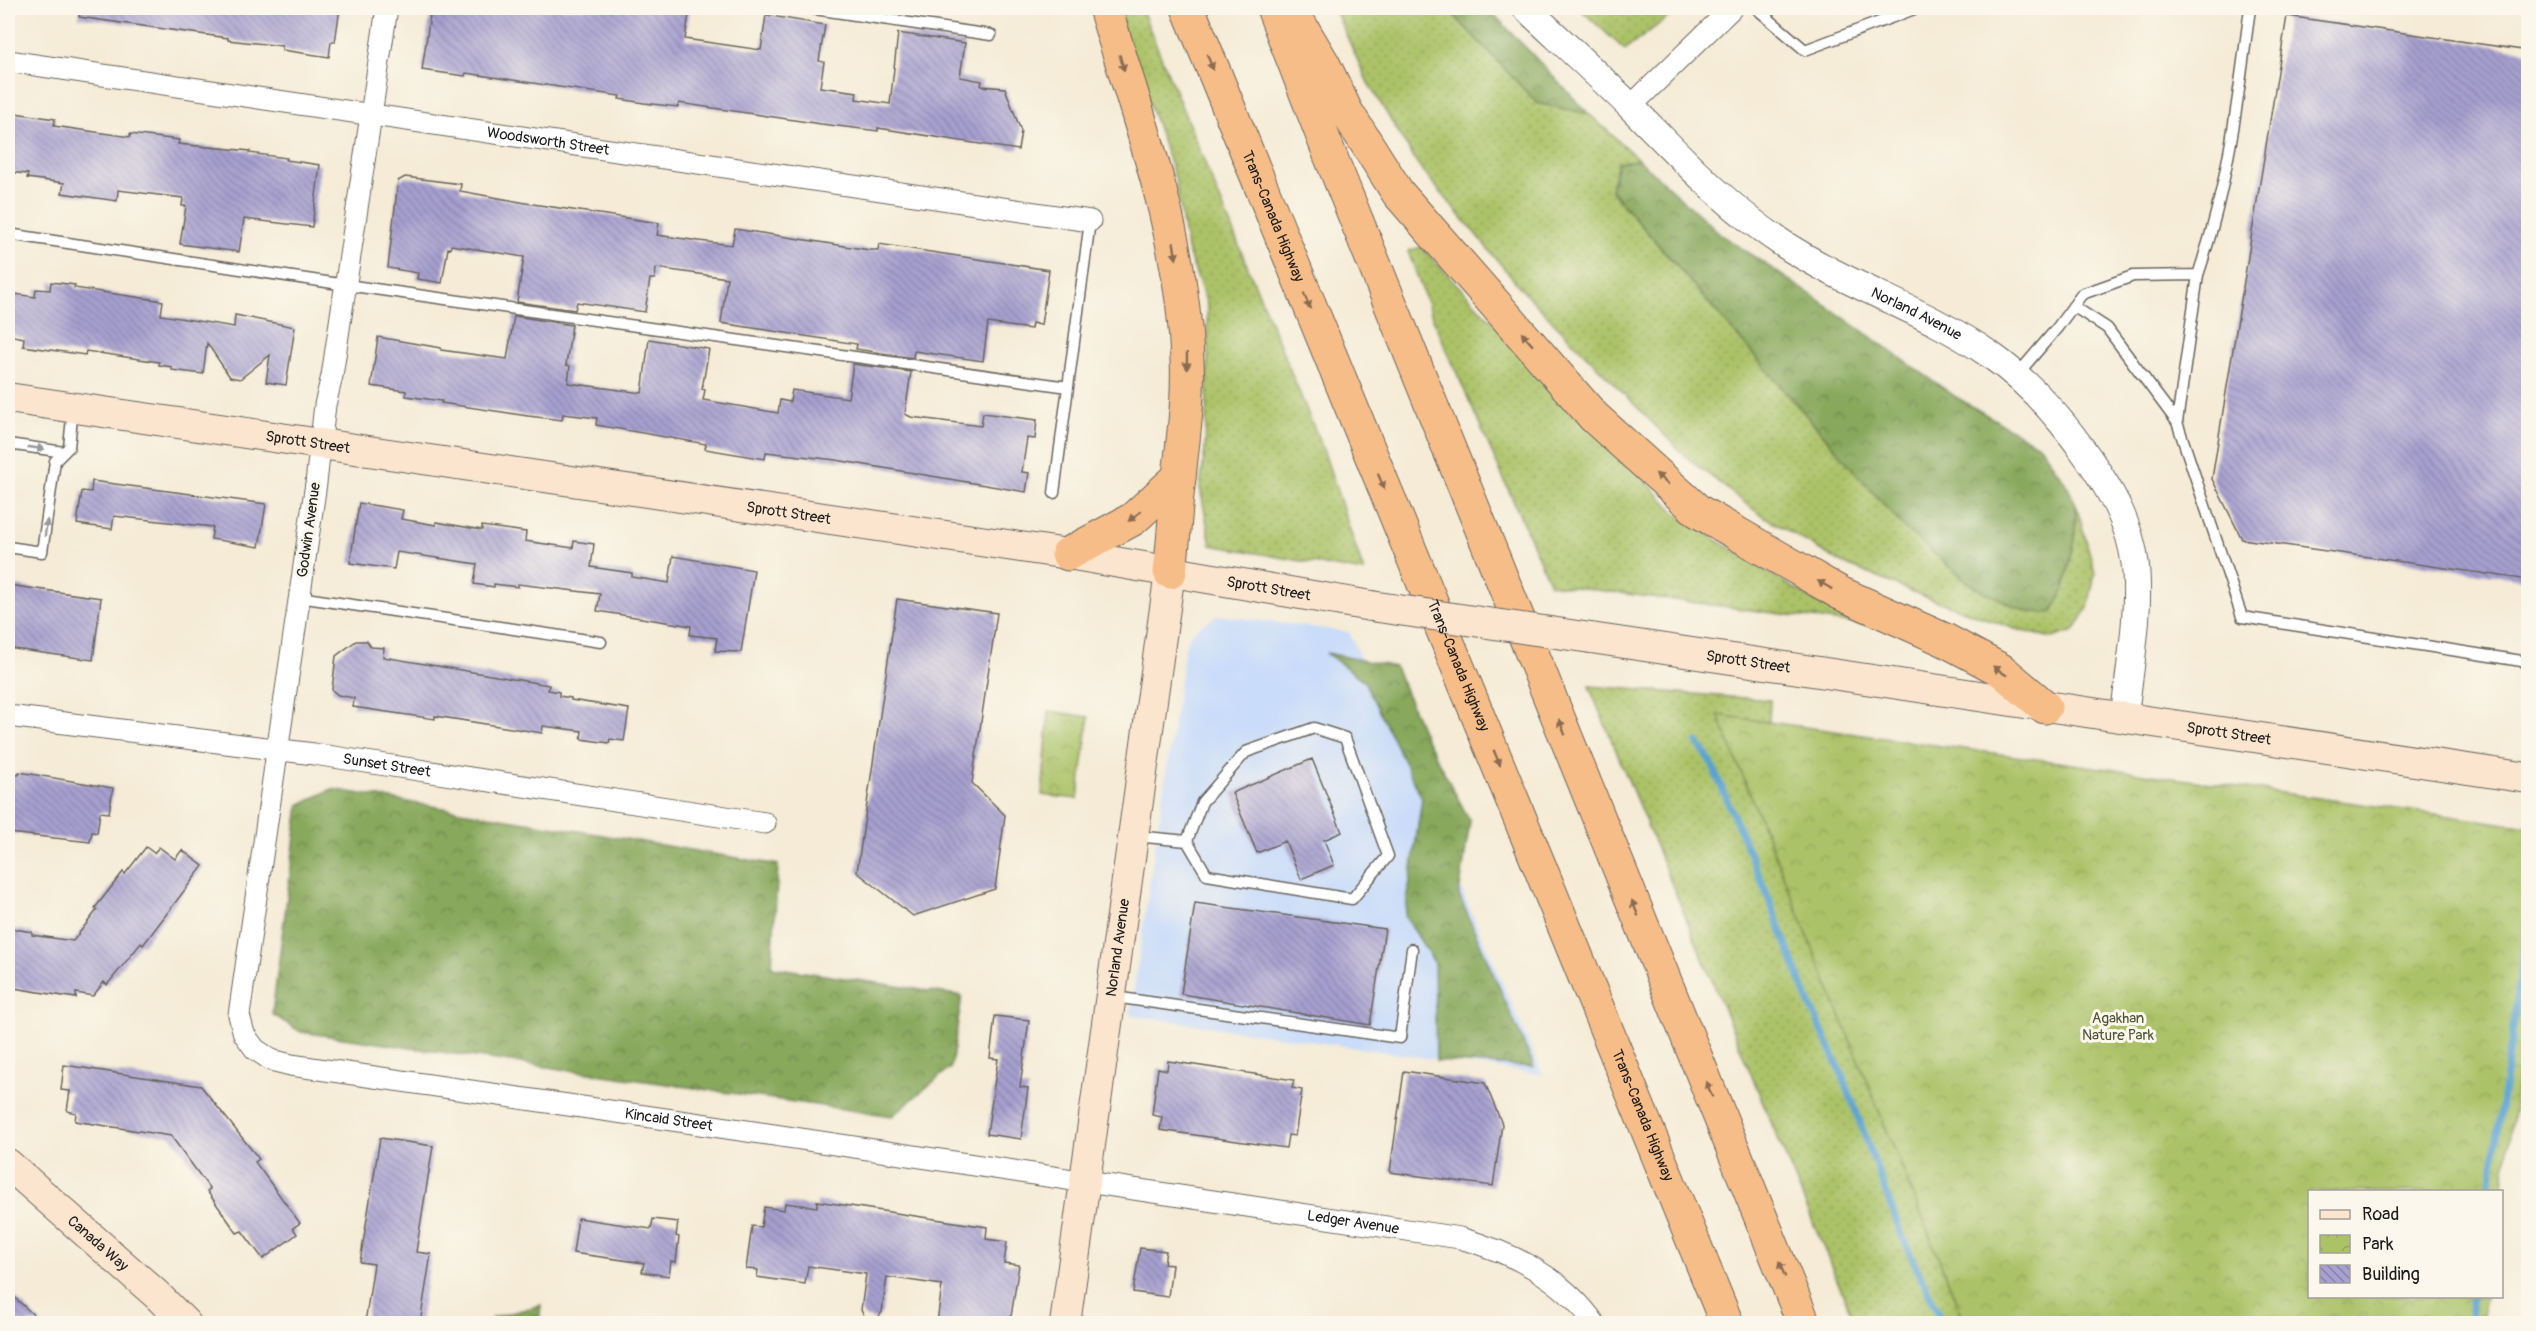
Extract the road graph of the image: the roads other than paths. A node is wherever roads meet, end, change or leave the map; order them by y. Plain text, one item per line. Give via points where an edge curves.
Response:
1 (387, 8) edge
2 (808, 8) edge
3 (1105, 8) edge
4 (1188, 8) edge
5 (1273, 8) edge
6 (1290, 8) edge
7 (1526, 8) edge
8 (1732, 8) edge
9 (1756, 8) edge
10 (1917, 8) edge
11 (2250, 8) edge
12 (991, 35) dead end
13 (8, 61) edge
14 (1630, 107) junction
15 (370, 115) junction
16 (1090, 221) joint
17 (8, 234) edge
18 (2198, 275) junction
19 (346, 285) junction
20 (2073, 306) junction
21 (2017, 375) junction
22 (1068, 387) junction
23 (8, 398) edge
24 (74, 408) junction
25 (2177, 422) junction
26 (8, 444) edge
27 (321, 444) junction
28 (64, 452) junction
29 (1179, 477) junction
30 (1054, 493) dead end
31 (8, 547) edge
32 (1068, 554) junction
33 (1170, 572) junction
34 (299, 597) junction
35 (601, 642) dead end
36 (2529, 662) edge
37 (2045, 707) junction
38 (8, 716) edge
39 (2124, 719) junction
40 (279, 749) junction
41 (2529, 778) edge
42 (765, 823) dead end
43 (1132, 836) junction
44 (1187, 841) junction
45 (1412, 949) dead end
46 (1111, 996) junction
47 (255, 1049) joint
48 (8, 1164) edge
49 (1084, 1183) junction
50 (186, 1323) edge
51 (1065, 1323) edge
52 (1595, 1323) edge
53 (1727, 1323) edge
54 (1804, 1323) edge

1 - 15 street, Godwin Avenue
2 - 12 lane
3 -> 29 highway via 1157,176 1183,303 1186,419
4 -> 53 highway, Trans-Canada Highway
54 -> 5 highway
37 -> 6 highway via 2001,670 1840,593 1698,511 1594,417 1398,193 1346,111
7 - 14 street, Norland Avenue
8 - 14 street
9 - 10 lane via 1805,50
11 - 18 lane via 2230,156
13 - 15 street, Woodsworth Street
14 - 21 street, Norland Avenue via 1702,181 1786,246 1959,335
15 - 16 street, Woodsworth Street
15 - 19 street, Godwin Avenue
16 - 22 lane
17 - 19 lane
18 - 20 lane via 2133,276 2082,294
18 - 25 lane
19 - 22 lane
19 - 27 street, Godwin Avenue
20 - 21 lane
20 - 25 lane via 2107,328
21 - 39 street, Norland Avenue via 2084,451 2113,494 2124,520 2135,563 2136,586
22 - 30 lane
23 - 24 main road, Sprott Street
24 - 27 main road, Sprott Street
24 - 28 lane via 69,447
25 - 36 lane via 2242,617
26 -> 28 lane
27 - 32 main road, Sprott Street
27 - 34 street, Godwin Avenue
31 -> 28 lane via 42,552 55,461
29 -> 32 highway via 1133,519
29 - 33 highway
32 - 33 main road, Sprott Street
33 - 37 main road, Sprott Street, bridge
33 - 43 main road, Norland Avenue
34 - 35 lane
34 - 40 street, Godwin Avenue
37 - 39 main road, Sprott Street
38 - 40 street, Sunset Street
39 - 41 main road, Sprott Street
40 - 42 street, Sunset Street
40 - 47 street, Godwin Avenue via 239,1016 244,1034
43 - 44 lane
43 - 46 main road, Norland Avenue
44 - 44 lane via 1208,875 1353,898 1388,855 1345,738 1314,728 1246,752 1202,802
45 - 46 lane via 1400,1038
46 - 49 main road, Norland Avenue
47 - 49 street, Kincaid Street via 271,1060 291,1065
48 - 50 main road, Canada Way
49 - 51 main road, Norland Avenue
49 - 52 street, Ledger Avenue via 1460,1238 1523,1261 1550,1278

